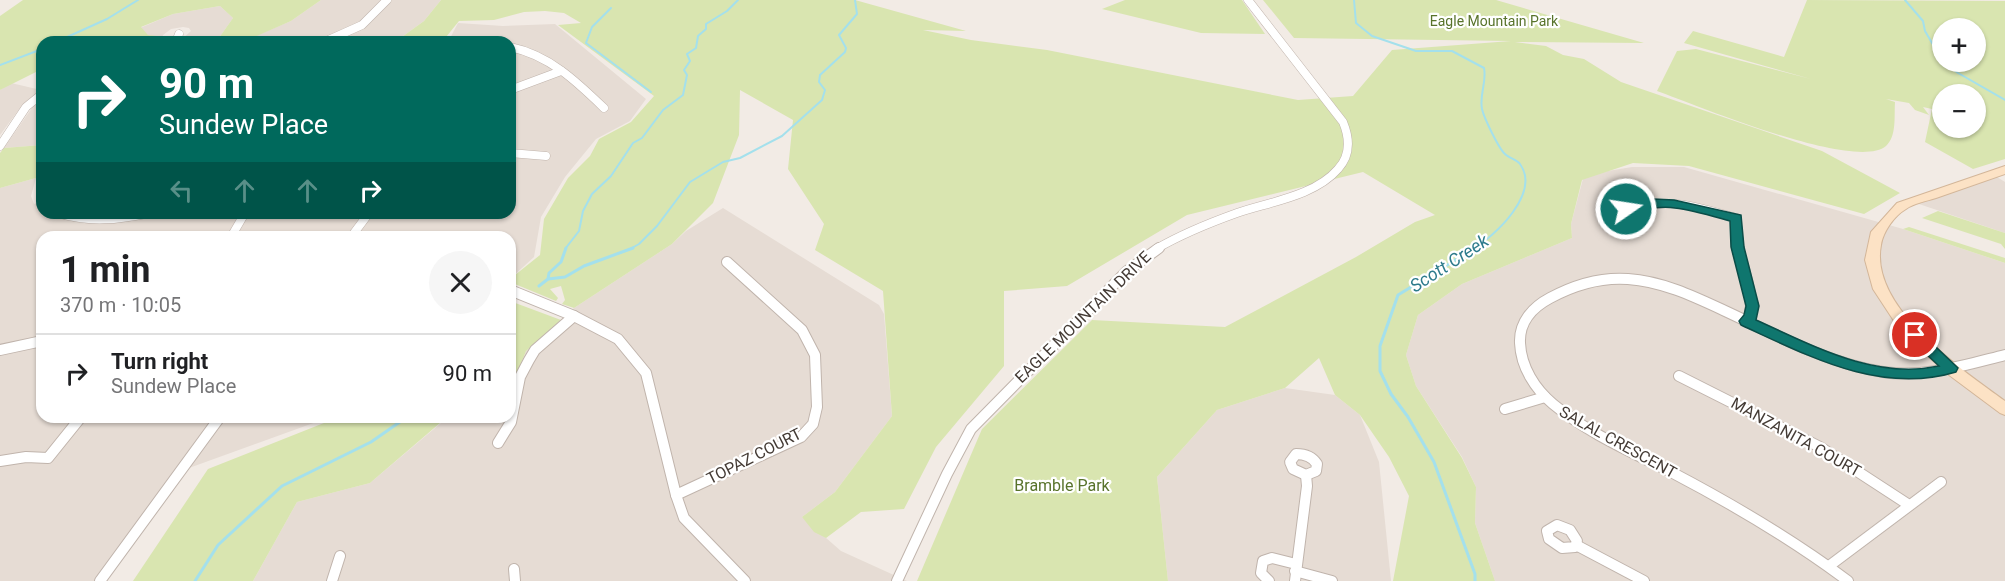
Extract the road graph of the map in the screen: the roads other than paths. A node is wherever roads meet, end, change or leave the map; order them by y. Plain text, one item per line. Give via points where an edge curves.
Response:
1 (387, 0) edge
2 (1248, 0) edge
3 (337, 36) edge
4 (516, 48) edge
5 (561, 71) junction
6 (516, 88) edge
7 (36, 99) edge
8 (604, 108) dead end
9 (0, 146) edge
10 (516, 154) edge
11 (546, 156) dead end
12 (2005, 170) edge
13 (1643, 206) dead end
14 (74, 219) edge
15 (112, 219) edge
16 (727, 262) dead end
17 (516, 292) edge
18 (574, 316) junction
19 (1746, 321) junction
20 (36, 342) edge
21 (0, 350) edge
22 (2005, 355) edge
23 (1951, 368) junction
24 (1679, 376) dead end
25 (516, 397) edge
26 (1545, 398) junction
27 (1505, 409) dead end
28 (2005, 409) edge
29 (76, 423) edge
30 (216, 423) edge
31 (510, 423) edge
32 (498, 443) dead end
33 (0, 461) edge
34 (1306, 475) dead end
35 (1941, 482) dead end
36 (676, 495) junction
37 (1909, 505) junction
38 (1576, 545) dead end
39 (340, 556) dead end
40 (1829, 566) junction
41 (1296, 572) edge
42 (1629, 577) edge
43 (100, 581) edge
44 (332, 581) edge
45 (745, 581) edge
46 (897, 581) edge
47 (1269, 581) edge
48 (1332, 581) edge
49 (1644, 581) edge
50 (1848, 581) edge

1 - 3 street via 362,25
2 - 46 street, EAGLE MOUNTAIN DRIVE via 1343,122 1350,143 1345,162 1332,177 1312,188 1185,231 1127,271 971,429
4 - 5 street via 540,56
5 - 6 street
5 - 8 street
7 - 9 street via 26,107
10 - 11 street
12 - 23 street via 1905,203 1886,216 1873,238 1873,269 1886,299 1915,335
13 - 19 street via 1653,202 1674,204 1737,218 1738,247 1752,306
14 - 15 street
16 - 36 street, TOPAZ COURT via 802,330 815,355 817,407 813,424 801,437
17 - 18 street
18 - 25 street via 535,350 520,377
18 - 36 street via 618,339 646,373
19 - 23 street, SALAL CRESCENT via 1819,355 1863,369 1909,375
19 - 26 street, SALAL CRESCENT via 1690,293 1658,284 1607,278 1575,284 1538,306 1527,316 1521,330 1522,358
20 - 21 street
22 - 23 street, SALAL CRESCENT
23 - 28 street
24 - 37 street, MANZANITA COURT via 1820,447
26 - 27 street
26 - 40 street, SALAL CRESCENT via 1583,425 1744,511
29 - 33 street via 48,458
30 - 43 street
31 - 32 street
34 - 41 street
35 - 37 street
36 - 45 street via 684,518
37 - 40 street
38 - 42 street
39 - 44 street
40 - 50 street, SALAL CRESCENT
41 - 47 street via 1272,558 1263,561 1261,573
41 - 48 street
42 - 49 street

